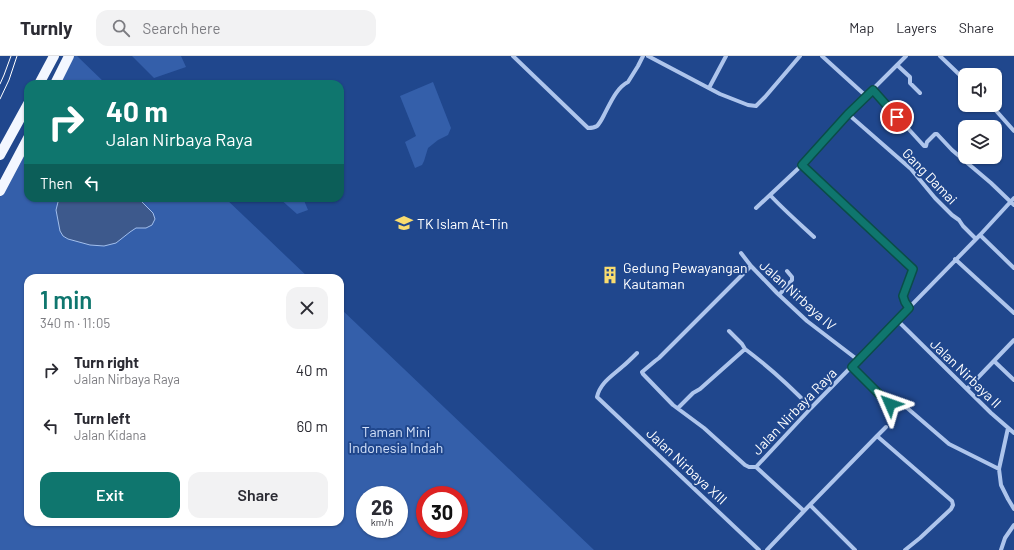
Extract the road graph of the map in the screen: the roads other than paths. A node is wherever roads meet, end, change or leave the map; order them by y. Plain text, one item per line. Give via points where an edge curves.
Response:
1 (54, 56) edge
2 (69, 56) edge
3 (513, 56) edge
4 (643, 56) edge
5 (648, 56) edge
6 (726, 56) edge
7 (800, 56) edge
8 (822, 56) edge
9 (906, 56) edge
10 (940, 56) edge
11 (897, 65) junction
12 (958, 73) edge
13 (41, 80) edge
14 (57, 80) edge
15 (709, 88) junction
16 (873, 90) junction
17 (920, 94) dead end
18 (866, 96) junction
19 (24, 111) edge
20 (997, 112) edge
21 (848, 114) junction
22 (1014, 130) edge
23 (24, 146) edge
24 (0, 156) edge
25 (802, 165) junction
26 (0, 191) edge
27 (770, 195) junction
28 (1014, 198) edge
29 (1012, 204) edge
30 (756, 208) dead end
31 (980, 235) junction
32 (814, 238) dead end
33 (976, 239) junction
34 (741, 253) dead end
35 (955, 259) junction
36 (751, 266) junction
37 (1014, 268) edge
38 (787, 271) dead end
39 (779, 295) junction
40 (909, 308) junction
41 (1014, 313) edge
42 (897, 320) junction
43 (729, 331) dead end
44 (1014, 340) edge
45 (745, 349) junction
46 (637, 353) dead end
47 (858, 360) junction
48 (994, 361) junction
49 (852, 367) junction
50 (1014, 380) edge
51 (967, 389) junction
52 (678, 408) junction
53 (811, 408) junction
54 (886, 427) dead end
55 (1008, 428) junction
56 (1014, 433) edge
57 (877, 436) junction
58 (756, 467) junction
59 (999, 469) junction
60 (810, 505) junction
61 (1014, 509) edge
62 (804, 511) junction
63 (1014, 525) edge
64 (759, 550) edge
65 (767, 550) edge
66 (855, 550) edge
67 (906, 550) edge
68 (1001, 550) edge

1 - 13 main road
2 - 14 main road
3 - 4 street via 588,128 598,125 618,90 628,82
5 - 15 street
6 - 15 street
7 - 15 street via 756,106
8 - 18 street
9 - 11 street
10 - 12 street
11 - 16 street
11 - 17 street via 910,78 910,83
16 - 18 street
16 - 29 street via 924,146 937,134
18 - 21 street
19 - 24 main road
20 - 22 street
21 - 25 street
21 - 33 street, Gang Damai via 911,170
23 - 26 main road
25 - 27 street
25 - 40 street via 912,267 914,270 903,296
27 - 30 street
27 - 32 street
28 - 29 street, Jalan Nirbaya Raya
29 - 31 street, Jalan Nirbaya Raya
31 - 33 street, Jalan Nirbaya Raya
31 - 37 street
33 - 35 street, Jalan Nirbaya Raya
34 - 36 street
35 - 40 street, Jalan Nirbaya Raya
35 - 41 street
36 - 39 street, Jalan Nirbaya IV
36 - 52 street, Jalan Nirbaya IV via 642,372
38 - 39 street via 792,280
39 - 47 street, Jalan Nirbaya IV via 807,321
40 - 42 street, Jalan Nirbaya Raya
42 - 47 street, Jalan Nirbaya Raya
42 - 51 street, Jalan Nirbaya II
43 - 45 street
44 - 48 street
45 - 52 street
45 - 53 street via 785,381
46 - 64 street, Jalan Nirbaya XIII via 606,380 598,394 599,399
47 - 49 street, Jalan Nirbaya Raya
48 - 50 street
48 - 51 street
49 - 53 street, Jalan Nirbaya Raya
49 - 59 street via 888,403 906,407 949,444
51 - 55 street, Jalan Nirbaya II
52 - 58 street via 746,466
53 - 58 street, Jalan Nirbaya Raya
54 - 57 street
55 - 56 street, Jalan Nirbaya II
55 - 59 street
57 - 60 street
57 - 67 street via 952,501 951,509
58 - 62 street, Jalan Nirbaya Raya
59 - 61 street via 1001,485
60 - 62 street
60 - 66 street
62 - 65 street
63 - 68 street

